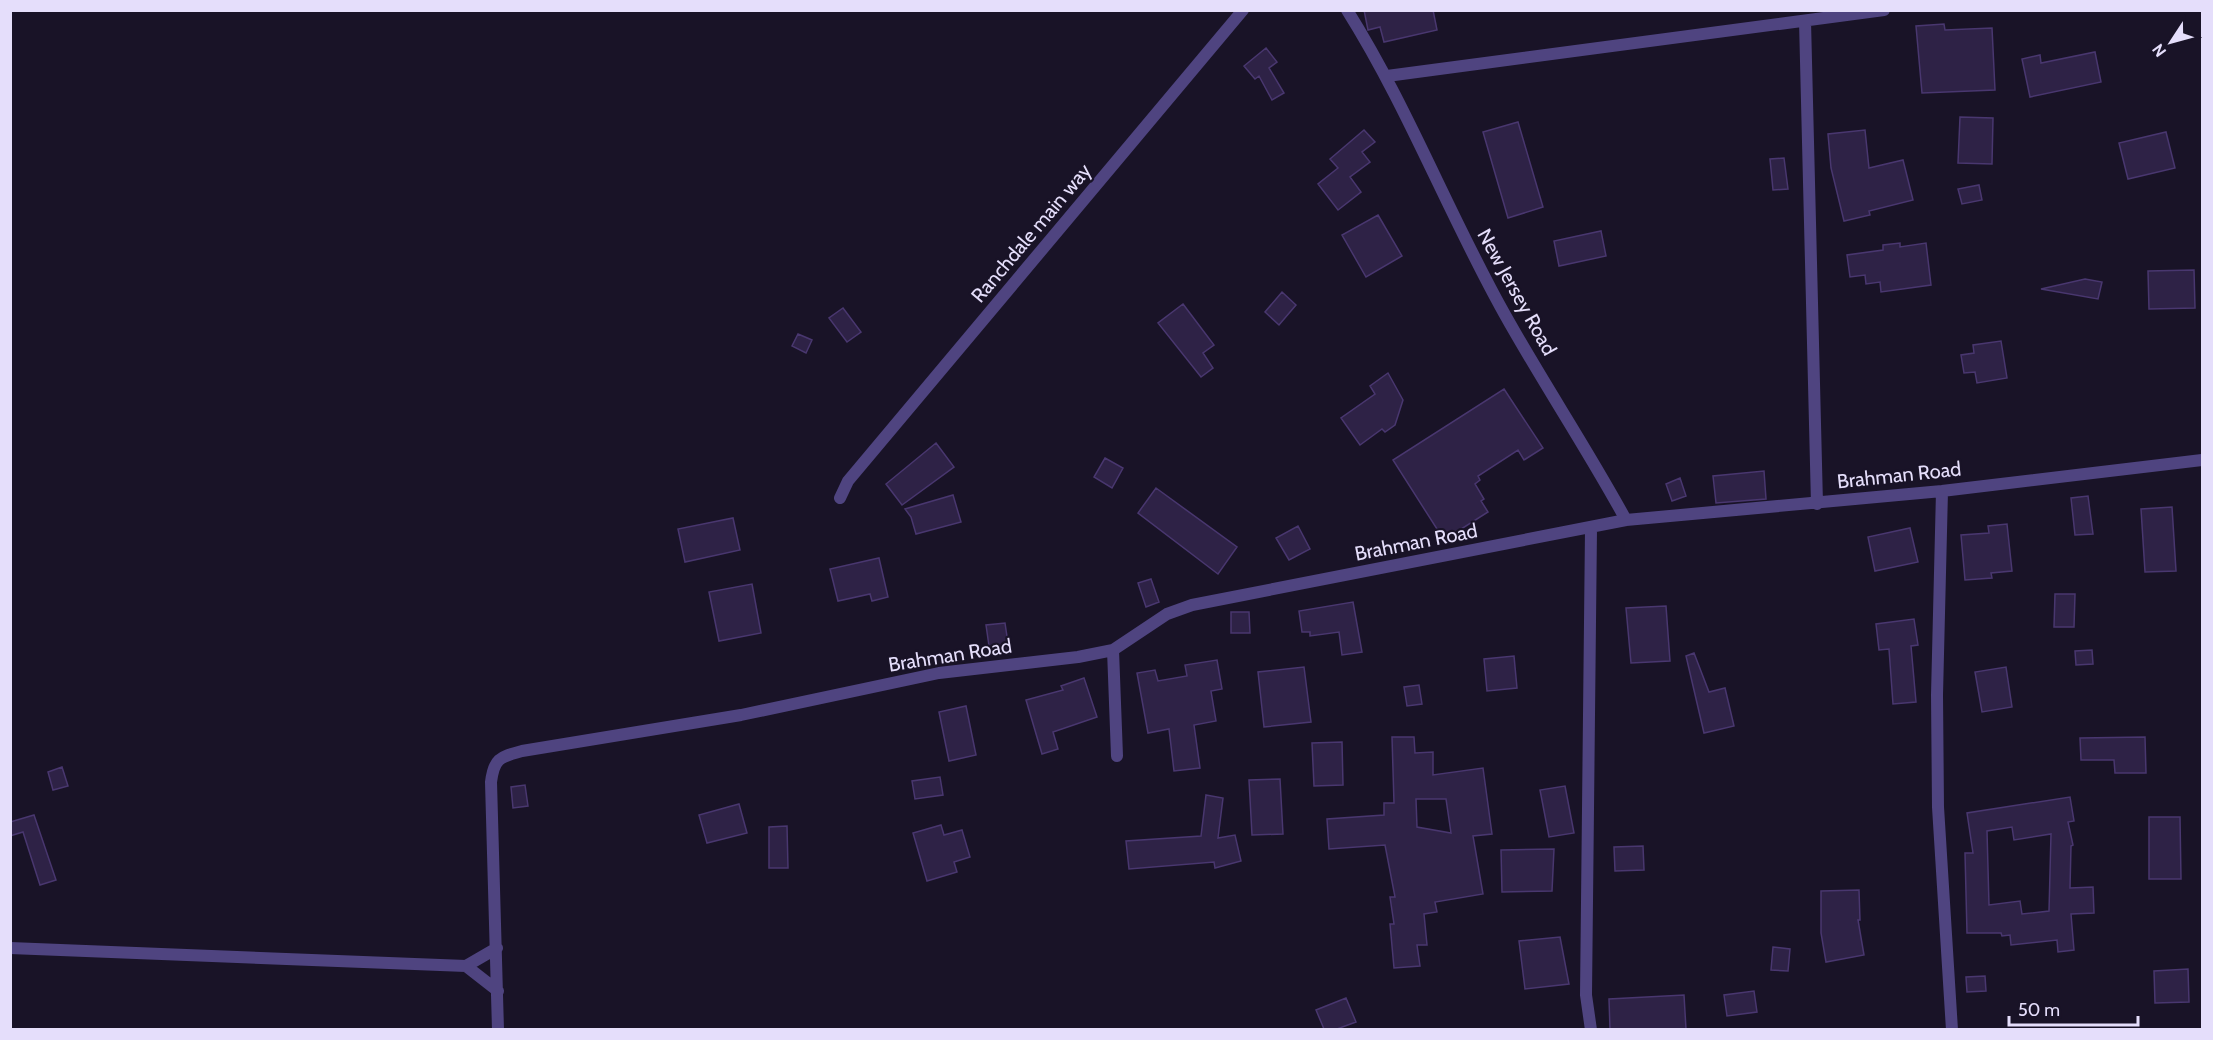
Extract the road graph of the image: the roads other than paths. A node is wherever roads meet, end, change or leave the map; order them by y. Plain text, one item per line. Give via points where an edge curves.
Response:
1 (1243, 10) edge
2 (1347, 10) edge
3 (1884, 10) edge
4 (1805, 21) junction
5 (1388, 76) junction
6 (2202, 460) edge
7 (1942, 491) junction
8 (840, 498) dead end
9 (1817, 504) junction
10 (1626, 520) junction
11 (1591, 529) junction
12 (1113, 650) junction
13 (1118, 756) dead end
14 (10, 948) edge
15 (497, 948) junction
16 (466, 966) junction
17 (498, 991) junction
18 (498, 1029) edge
19 (1591, 1029) edge
20 (1952, 1029) edge

1 - 8 street, Ranchdale main way via 848,481
2 - 5 street, New Jersey Road
3 - 4 street
4 - 5 street
4 - 9 street
5 - 10 street, New Jersey Road via 1439,188 1504,313
6 - 7 street, Brahman Road
7 - 9 street, Brahman Road
7 - 20 street via 1936,694 1938,807
9 - 10 street, Brahman Road
10 - 11 street, Brahman Road
11 - 12 street, Brahman Road via 1192,604 1167,614
11 - 19 street via 1586,995
12 - 13 street
12 - 15 street, Brahman Road via 939,673 741,715 501,757 493,767
14 - 16 street
15 - 16 street
15 - 17 street, Brahman Road
16 - 17 street
17 - 18 street, Brahman Road

